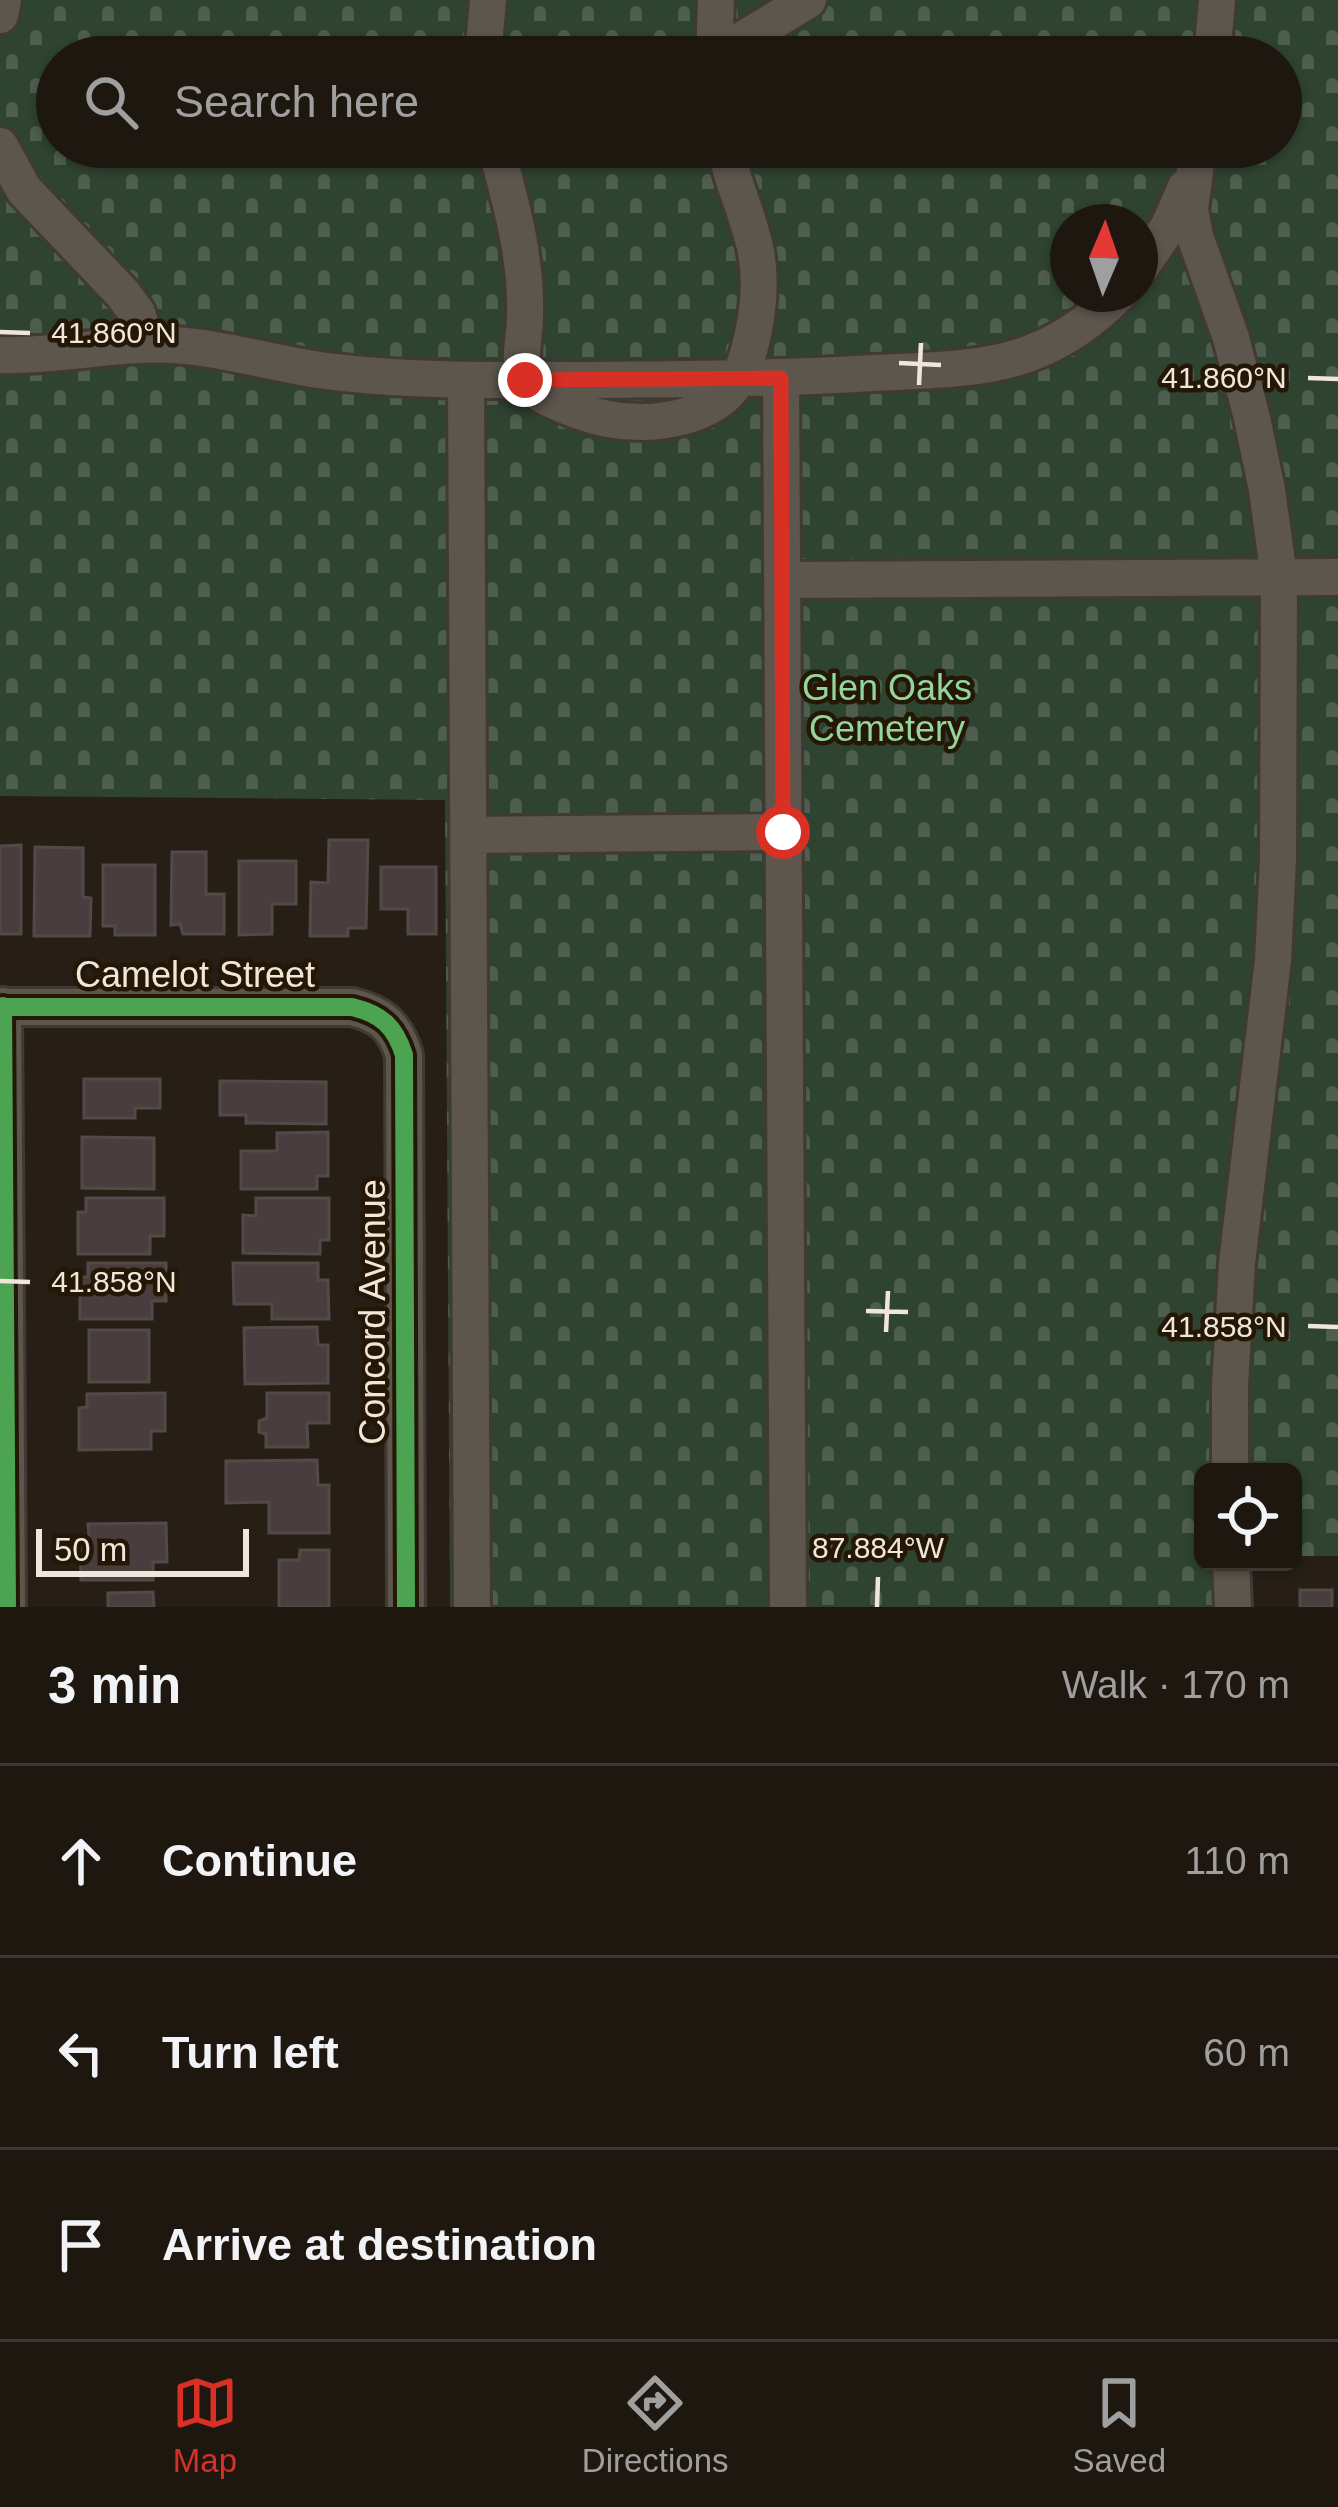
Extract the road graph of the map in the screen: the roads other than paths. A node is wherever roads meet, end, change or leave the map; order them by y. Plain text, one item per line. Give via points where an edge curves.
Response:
1 (3, 0) edge
2 (488, 0) edge
3 (716, 0) edge
4 (808, 0) edge
5 (1217, 0) edge
6 (0, 14) edge
7 (485, 36) edge
8 (715, 36) edge
9 (749, 36) edge
10 (1214, 36) edge
11 (0, 146) edge
12 (502, 168) edge
13 (731, 168) edge
14 (1192, 168) edge
15 (1195, 168) edge
16 (1158, 242) edge
17 (1100, 312) edge
18 (147, 344) junction
19 (0, 355) edge
20 (781, 378) junction
21 (738, 379) junction
22 (466, 380) junction
23 (525, 380) junction
24 (1279, 577) junction
25 (1338, 577) edge
26 (782, 580) junction
27 (783, 832) junction
28 (468, 836) junction
29 (2, 1006) edge
30 (387, 1021) joint
31 (1230, 1463) edge
32 (1231, 1571) edge
33 (7, 1607) edge
34 (406, 1607) edge
35 (472, 1607) edge
36 (788, 1607) edge
37 (1233, 1607) edge

1 - 6 street
2 - 7 street
3 - 8 street
4 - 9 street
5 - 10 street
11 - 18 street via 24,190 123,293
12 - 23 street via 524,268
13 - 21 street via 759,283
14 - 16 street
15 - 24 street via 1195,236 1252,418
17 - 20 street via 1062,339 988,364
18 - 19 street
18 - 22 street via 337,372
20 - 21 street
20 - 26 street
21 - 23 street
22 - 23 street
22 - 28 street
24 - 25 street
24 - 26 street
24 - 31 street via 1273,960 1238,1264
26 - 27 street
27 - 28 street
27 - 36 street
28 - 35 street
29 - 30 street, Camelot Street via 352,1007
29 - 33 street
30 - 34 street, Concord Avenue via 404,1054
32 - 37 street

